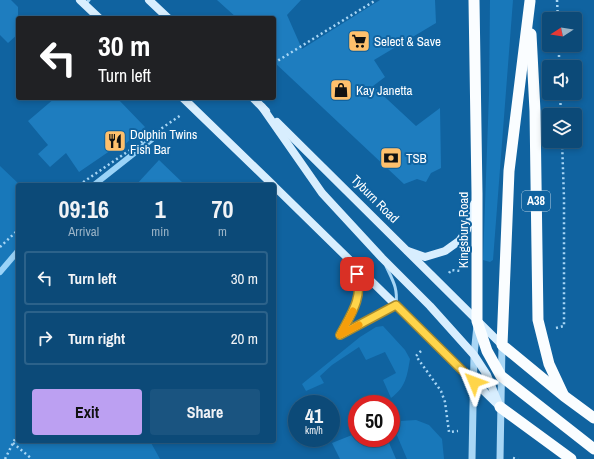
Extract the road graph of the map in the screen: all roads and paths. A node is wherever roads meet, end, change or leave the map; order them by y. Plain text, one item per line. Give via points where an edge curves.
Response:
1 (149, 0) edge
2 (376, 0) edge
3 (474, 0) edge
4 (530, 0) edge
5 (557, 0) edge
6 (84, 2) edge
7 (558, 12) edge
8 (97, 16) edge
9 (166, 16) edge
10 (276, 61) edge
11 (186, 100) edge
12 (255, 100) edge
13 (192, 107) junction
14 (262, 107) junction
15 (562, 148) edge
16 (82, 183) edge
17 (270, 183) edge
18 (276, 189) edge
19 (477, 193) junction
20 (16, 232) edge
21 (0, 247) edge
22 (405, 250) junction
23 (382, 258) junction
24 (355, 265) junction
25 (461, 271) dead end
26 (447, 276) dead end
27 (396, 305) junction
28 (477, 321) junction
29 (564, 326) dead end
30 (502, 345) junction
31 (423, 349) dead end
32 (474, 355) junction
33 (501, 376) junction
34 (474, 382) junction
35 (564, 396) junction
36 (500, 407) junction
37 (594, 418) edge
38 (458, 431) dead end
39 (16, 437) edge
40 (13, 443) junction
41 (594, 449) edge
42 (5, 459) edge
43 (32, 459) edge
44 (472, 459) edge
45 (500, 459) edge
46 (571, 459) edge

1 - 9 main road
2 - 10 path
3 - 19 highway, Kingsbury Road
4 - 30 highway via 509,171
4 - 35 highway, A38 via 538,320 549,364
5 - 7 path
6 - 8 main road
11 - 13 main road
12 - 14 main road, Tyburn Road
13 - 16 path
13 - 17 main road
14 - 22 main road, Tyburn Road
14 - 23 main road via 322,193
15 - 29 path
18 - 24 main road
19 - 22 main road via 467,230 459,241 445,251 425,257
19 - 28 highway, Kingsbury Road
20 - 21 path
22 - 28 main road, Tyburn Road
23 - 27 lane via 394,283
23 - 32 main road
24 - 27 main road
24 - 27 lane via 359,282 358,300 340,335
25 - 26 path via 451,270
27 - 34 main road
28 - 30 main road, Tyburn Road
28 - 32 street, Kingsbury Road
28 - 33 highway, Tyburn Road via 487,351
30 - 33 street
30 - 35 highway, A38
31 - 38 path via 416,356 441,391 449,432
32 - 34 street, Kingsbury Road
32 - 36 main road via 487,375
33 - 36 street
33 - 41 highway, Tyburn Road
34 - 36 main road
34 - 44 street, Kingsbury Road
35 - 37 highway, A38
36 - 45 street
36 - 46 highway
39 - 40 path
40 - 42 path
40 - 43 path

